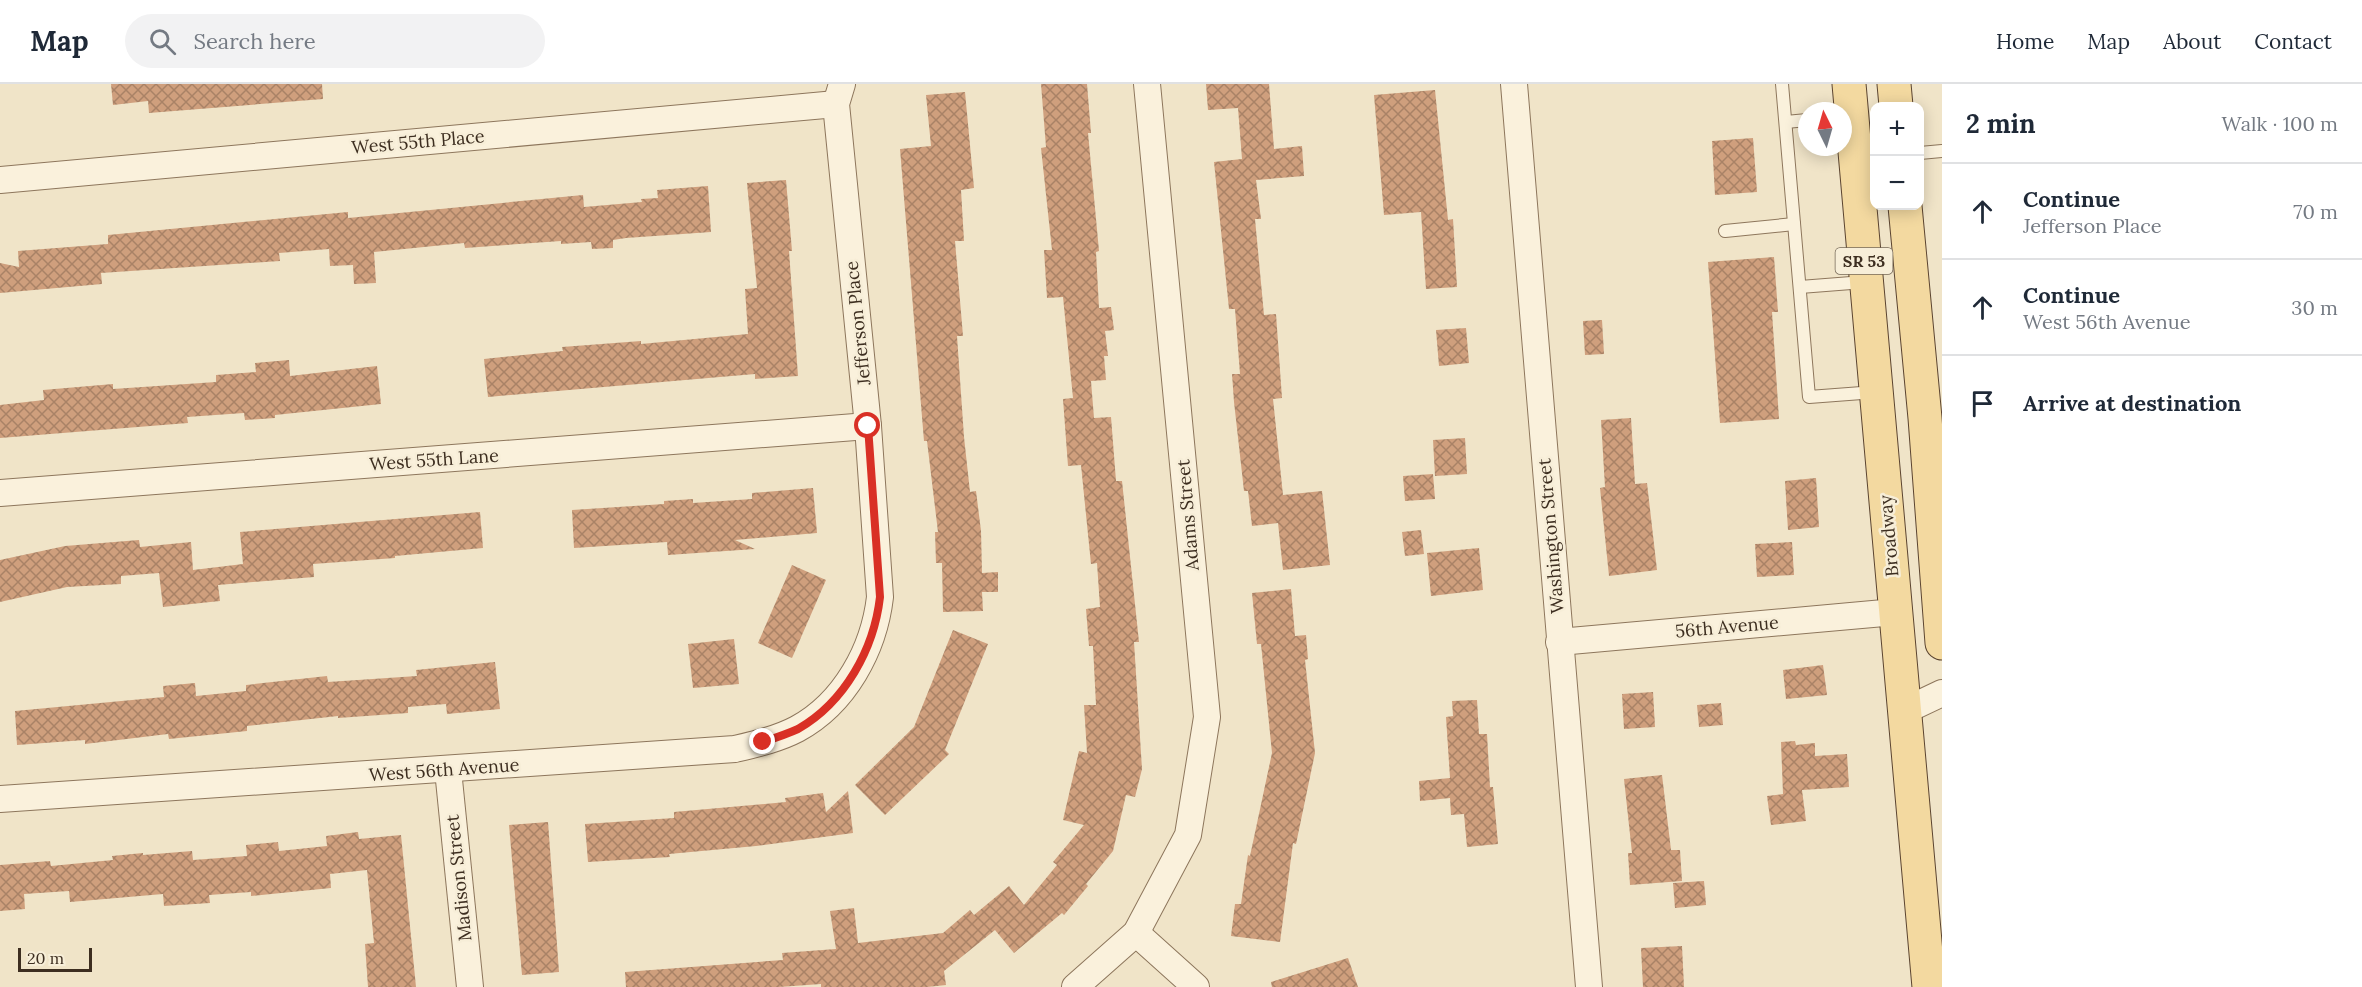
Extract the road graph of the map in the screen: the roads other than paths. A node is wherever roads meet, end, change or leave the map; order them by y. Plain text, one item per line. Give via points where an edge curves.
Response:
1 (1147, 84) edge
2 (1514, 84) edge
3 (1782, 84) edge
4 (1848, 84) edge
5 (1894, 84) edge
6 (839, 94) edge
7 (1847, 102) edge
8 (1896, 102) edge
9 (1798, 121) edge
10 (1786, 122) junction
11 (1942, 151) edge
12 (1924, 153) edge
13 (1852, 156) edge
14 (0, 180) edge
15 (1905, 210) edge
16 (1794, 224) junction
17 (1725, 231) dead end
18 (1866, 281) junction
19 (1800, 287) junction
20 (1876, 392) junction
21 (868, 426) junction
22 (1936, 483) edge
23 (0, 493) edge
24 (1939, 541) edge
25 (1896, 612) junction
26 (1941, 624) edge
27 (1559, 642) junction
28 (858, 666) joint
29 (1942, 693) edge
30 (1904, 711) junction
31 (448, 770) junction
32 (0, 799) edge
33 (1136, 933) junction
34 (470, 987) edge
35 (1075, 987) edge
36 (1196, 987) edge
37 (1589, 987) edge
38 (1929, 987) edge

1 - 33 street, Adams Street via 1207,717 1188,835
2 - 27 street, Washington Street
3 - 10 lane
4 - 7 main road, Broadway / SR 53
5 - 8 main road
6 - 14 street, West 55th Place
6 - 21 street, Jefferson Place
9 - 10 lane
10 - 16 lane
11 - 12 lane
13 - 18 main road, Broadway / SR 53
15 - 22 main road, SR 53
16 - 17 lane
16 - 19 lane
18 - 19 lane
18 - 20 main road, Broadway / SR 53
19 - 20 lane via 1809,397
20 - 25 main road, Broadway / SR 53
21 - 23 street, West 55th Lane
21 - 28 street, Jefferson Place via 880,597 870,644
22 - 24 main road, SR 53
24 - 26 main road, SR 53
25 - 27 street, 56th Avenue
25 - 30 main road, Broadway / SR 53
27 - 37 street, Washington Street
28 - 31 street, West 56th Avenue via 826,709 797,729 763,742 735,749
29 - 30 street
30 - 38 main road, Broadway / SR 53
31 - 32 street, West 56th Avenue
31 - 34 street, Madison Street
33 - 35 street
33 - 36 street

